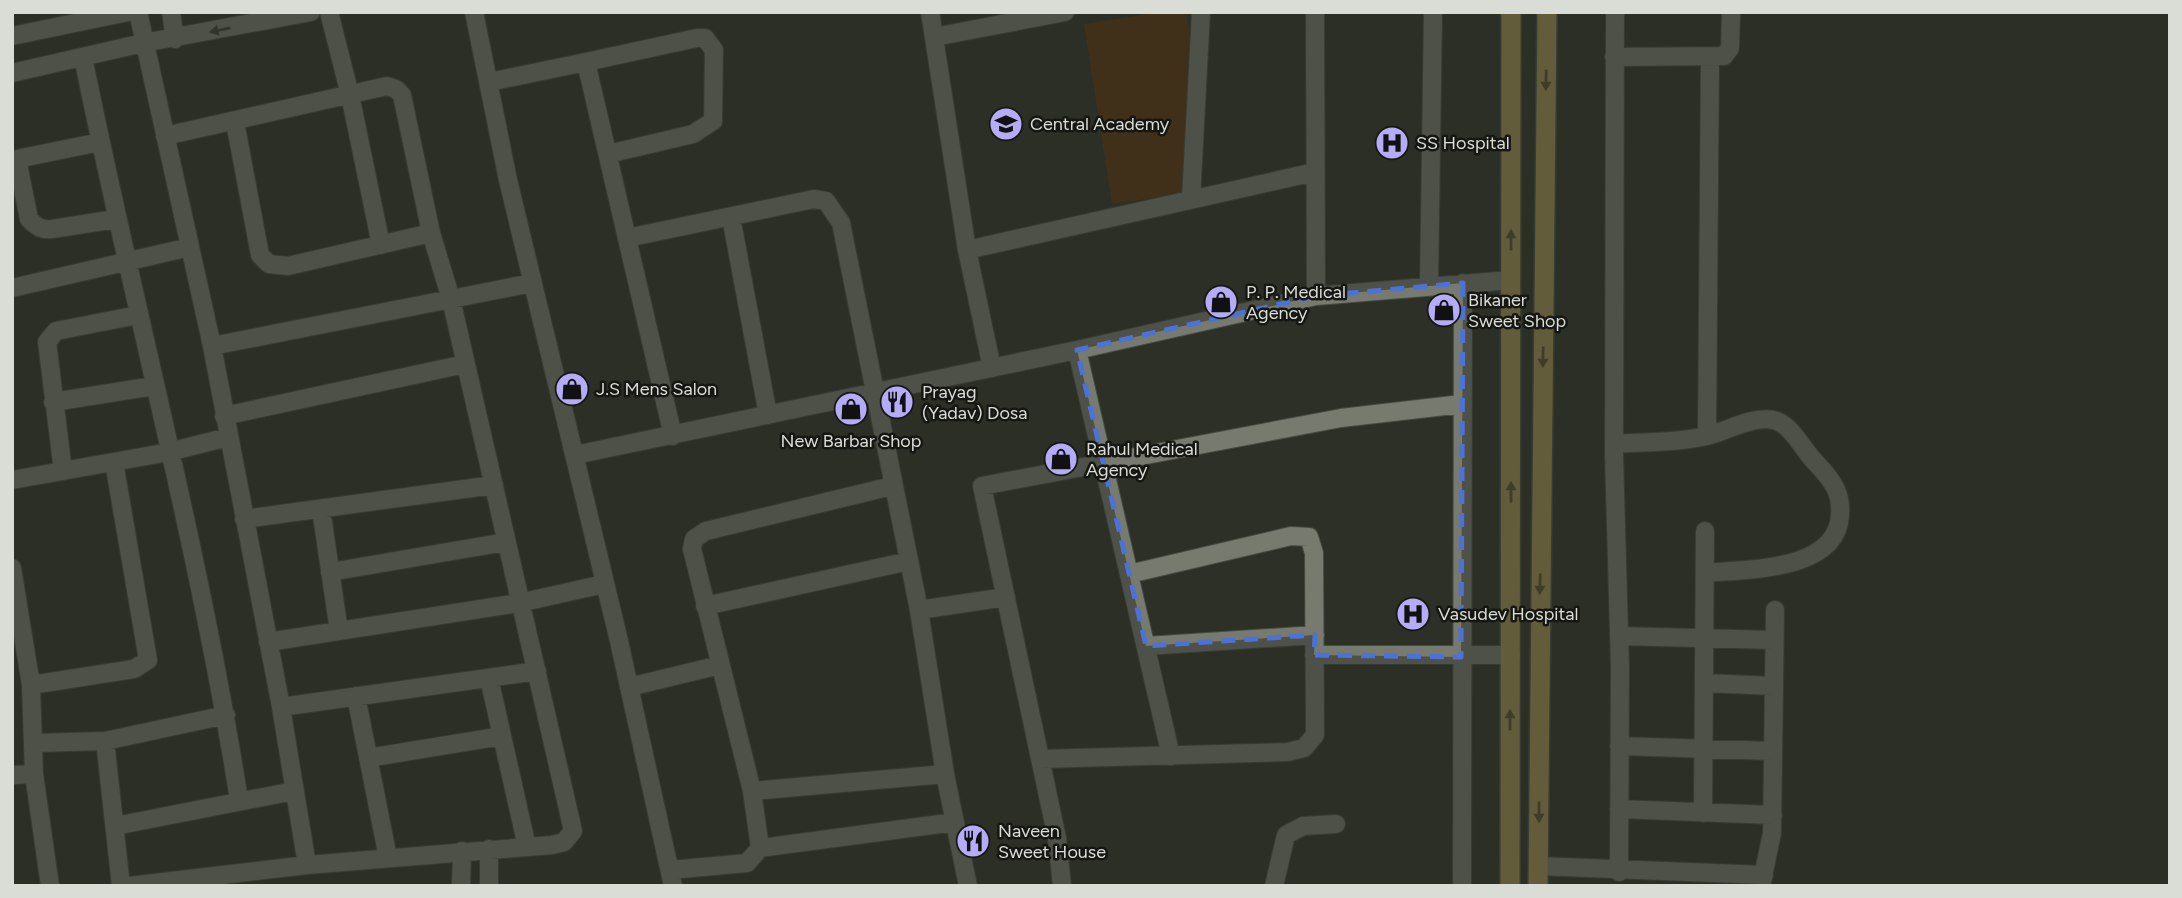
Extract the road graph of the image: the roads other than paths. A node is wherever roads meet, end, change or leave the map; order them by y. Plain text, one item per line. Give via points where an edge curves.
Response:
1 (128, 12) edge
2 (138, 12) edge
3 (171, 12) edge
4 (311, 12) edge
5 (329, 12) edge
6 (474, 12) edge
7 (930, 12) edge
8 (1065, 12) edge
9 (1201, 12) edge
10 (1315, 12) edge
11 (1433, 12) edge
12 (1510, 12) edge
13 (1547, 12) edge
14 (1615, 12) edge
15 (1731, 12) edge
16 (12, 36) edge
17 (934, 37) junction
18 (175, 39) junction
19 (143, 43) junction
20 (83, 57) junction
21 (1614, 57) junction
22 (1710, 58) junction
23 (586, 62) junction
24 (12, 73) edge
25 (489, 82) junction
26 (350, 95) junction
27 (236, 122) junction
28 (165, 136) junction
29 (100, 142) junction
30 (608, 154) junction
31 (15, 160) edge
32 (1315, 172) junction
33 (1191, 199) junction
34 (731, 217) junction
35 (116, 219) junction
36 (431, 233) junction
37 (627, 238) junction
38 (381, 245) junction
39 (190, 247) junction
40 (967, 250) junction
41 (125, 262) junction
42 (1511, 280) junction
43 (532, 283) junction
44 (1463, 283) junction
45 (1429, 285) junction
46 (12, 288) edge
47 (1317, 296) junction
48 (451, 299) junction
49 (138, 315) junction
50 (212, 346) junction
51 (1077, 350) junction
52 (465, 364) junction
53 (992, 368) junction
54 (154, 386) junction
55 (875, 391) junction
56 (54, 402) junction
57 (1462, 404) junction
58 (768, 415) junction
59 (224, 416) junction
60 (673, 436) junction
61 (1707, 436) junction
62 (228, 437) junction
63 (1614, 444) junction
64 (169, 452) junction
65 (575, 455) junction
66 (114, 462) junction
67 (1104, 463) junction
68 (63, 471) junction
69 (12, 480) edge
70 (494, 485) junction
71 (892, 486) junction
72 (321, 509) junction
73 (244, 519) junction
74 (1705, 531) dead end
75 (506, 542) junction
76 (909, 562) junction
77 (12, 568) edge
78 (330, 572) junction
79 (1705, 573) junction
80 (1129, 574) junction
81 (604, 584) junction
82 (1006, 597) junction
83 (519, 603) junction
84 (705, 606) junction
85 (919, 610) junction
86 (1774, 610) dead end
87 (339, 631) junction
88 (1315, 635) junction
89 (1619, 636) junction
90 (1705, 639) junction
91 (1774, 640) junction
92 (268, 642) junction
93 (1146, 646) junction
94 (1511, 655) junction
95 (1314, 656) junction
96 (1461, 657) junction
97 (720, 665) junction
98 (537, 671) junction
99 (489, 678) junction
100 (1705, 683) junction
101 (31, 685) junction
102 (1774, 686) junction
103 (629, 687) junction
104 (356, 696) junction
105 (281, 707) junction
106 (226, 715) junction
107 (502, 736) junction
108 (105, 741) junction
109 (35, 743) junction
110 (1619, 746) junction
111 (1706, 749) junction
112 (1773, 751) junction
113 (1171, 756) junction
114 (368, 758) junction
115 (1041, 759) junction
116 (34, 774) junction
117 (945, 774) junction
118 (12, 775) edge
119 (294, 791) junction
120 (752, 792) junction
121 (239, 800) junction
122 (1619, 809) junction
123 (1703, 813) junction
124 (1773, 815) junction
125 (955, 822) junction
126 (1336, 824) dead end
127 (115, 826) junction
128 (527, 847) junction
129 (760, 848) junction
130 (489, 849) junction
131 (462, 851) junction
132 (388, 858) junction
133 (306, 865) junction
134 (1619, 872) junction
135 (1545, 873) edge
136 (1594, 875) edge
137 (267, 878) edge
138 (672, 878) edge
139 (1699, 879) edge
140 (1763, 880) edge
141 (50, 886) edge
142 (121, 886) edge
143 (129, 886) edge
144 (461, 886) edge
145 (489, 886) edge
146 (968, 886) edge
147 (1062, 886) edge
148 (1274, 886) edge
149 (1462, 886) edge
150 (1510, 886) edge

1 - 16 street
2 - 19 street
3 - 18 street
4 -> 18 street
5 - 26 street
6 - 25 street
7 - 17 street
8 - 17 street
9 - 33 street
10 - 32 street
11 - 45 street
42 -> 12 highway
13 -> 135 highway
14 - 21 street
15 - 22 street via 1730,48 1724,56
17 - 40 street
18 - 19 street
19 - 20 street
19 - 28 street
20 - 24 street
20 - 29 street
21 - 22 street
21 - 63 street
22 - 61 street
23 - 25 street
23 - 30 street
23 - 30 street via 697,38 705,38 714,50 713,121 693,134
25 - 43 street
26 - 27 street
26 - 36 street via 387,86 402,95
26 - 38 street
27 - 28 street
27 - 38 street via 260,256 269,264 288,266
28 - 39 street
29 - 31 street
29 - 35 street
30 - 37 street
31 - 35 street via 29,219 35,225 52,229
32 - 33 street
32 - 47 street
33 - 40 street
34 - 37 street
34 - 55 street via 814,199 826,201 841,223
34 - 58 street
35 - 41 street
36 - 38 street
36 - 48 street
37 - 60 street
39 - 41 street
39 - 50 street
40 - 53 street
41 - 46 street
41 - 49 street
42 - 44 street
94 -> 42 highway
43 - 48 street
43 - 65 street
44 - 45 street
44 - 57 street
45 - 47 street
47 - 51 street
48 - 50 street
48 - 52 street
49 - 54 street
49 - 56 street via 51,334 47,352
50 - 59 street
51 - 53 street
51 - 67 street
52 - 59 street
52 - 70 street
53 - 55 street
54 - 56 street
54 - 64 street
55 - 58 street
55 - 71 street
56 - 68 street
57 - 67 street via 1341,418
57 - 96 street
58 - 60 street
59 - 62 street
60 - 65 street
61 - 63 street
61 - 79 street via 1748,423 1779,421 1830,478 1841,506 1833,538 1815,555 1774,566
62 - 64 street
62 - 73 street
63 - 89 street
64 - 66 street
64 - 106 street
65 - 81 street
66 - 68 street
66 - 101 street via 148,660 134,669
67 - 80 street
67 - 82 street via 982,486
68 - 69 street
70 - 72 street
70 - 75 street
71 - 76 street
71 - 84 street via 698,534 692,549
72 - 73 street
72 - 78 street
73 - 92 street
74 - 79 street
75 - 78 street
75 - 83 street
76 - 84 street
76 - 85 street
77 - 101 street
78 - 87 street
79 - 90 street
80 - 88 street via 1291,536 1309,537 1314,553
80 - 93 street
81 - 83 street
81 - 103 street
82 - 85 street
82 - 115 street
83 - 87 street
83 - 98 street
84 - 97 street
85 - 117 street
86 - 91 street
87 - 92 street
88 - 93 street
88 - 95 street
89 - 90 street
89 - 110 street
90 - 91 street
90 - 100 street
91 - 102 street
92 - 105 street
93 - 113 street
94 - 96 street
150 -> 94 highway
95 - 96 street
95 - 113 street via 1317,726 1311,743 1287,752
96 - 149 street
97 - 103 street
97 - 120 street
98 - 99 street
98 - 128 street via 573,831 564,842
99 - 104 street
99 - 107 street
100 - 102 street
100 - 111 street
101 - 109 street
102 - 112 street
103 - 138 street
104 - 105 street
104 - 114 street
105 - 119 street
106 - 108 street
106 - 121 street
107 - 114 street
107 - 128 street
108 - 109 street
108 - 127 street
109 - 116 street
110 - 111 street
110 - 122 street
111 - 112 street
111 - 123 street
112 - 124 street
113 - 115 street
114 - 132 street
115 - 147 street
116 - 118 street
116 - 141 street
117 - 120 street
117 - 125 street
119 - 121 street
119 - 133 street
120 - 129 street
121 - 127 street
122 - 123 street
122 - 134 street
123 - 124 street
124 - 140 street
125 - 129 street
125 - 146 street
126 - 148 street via 1303,826 1286,835
127 - 142 street
128 - 130 street
129 - 138 street via 747,863
130 - 131 street
130 - 145 street
131 - 132 street
131 - 144 street
132 - 133 street
133 - 137 street
134 - 136 street
134 - 139 street
135 - 136 street
137 - 143 street
139 - 140 street

